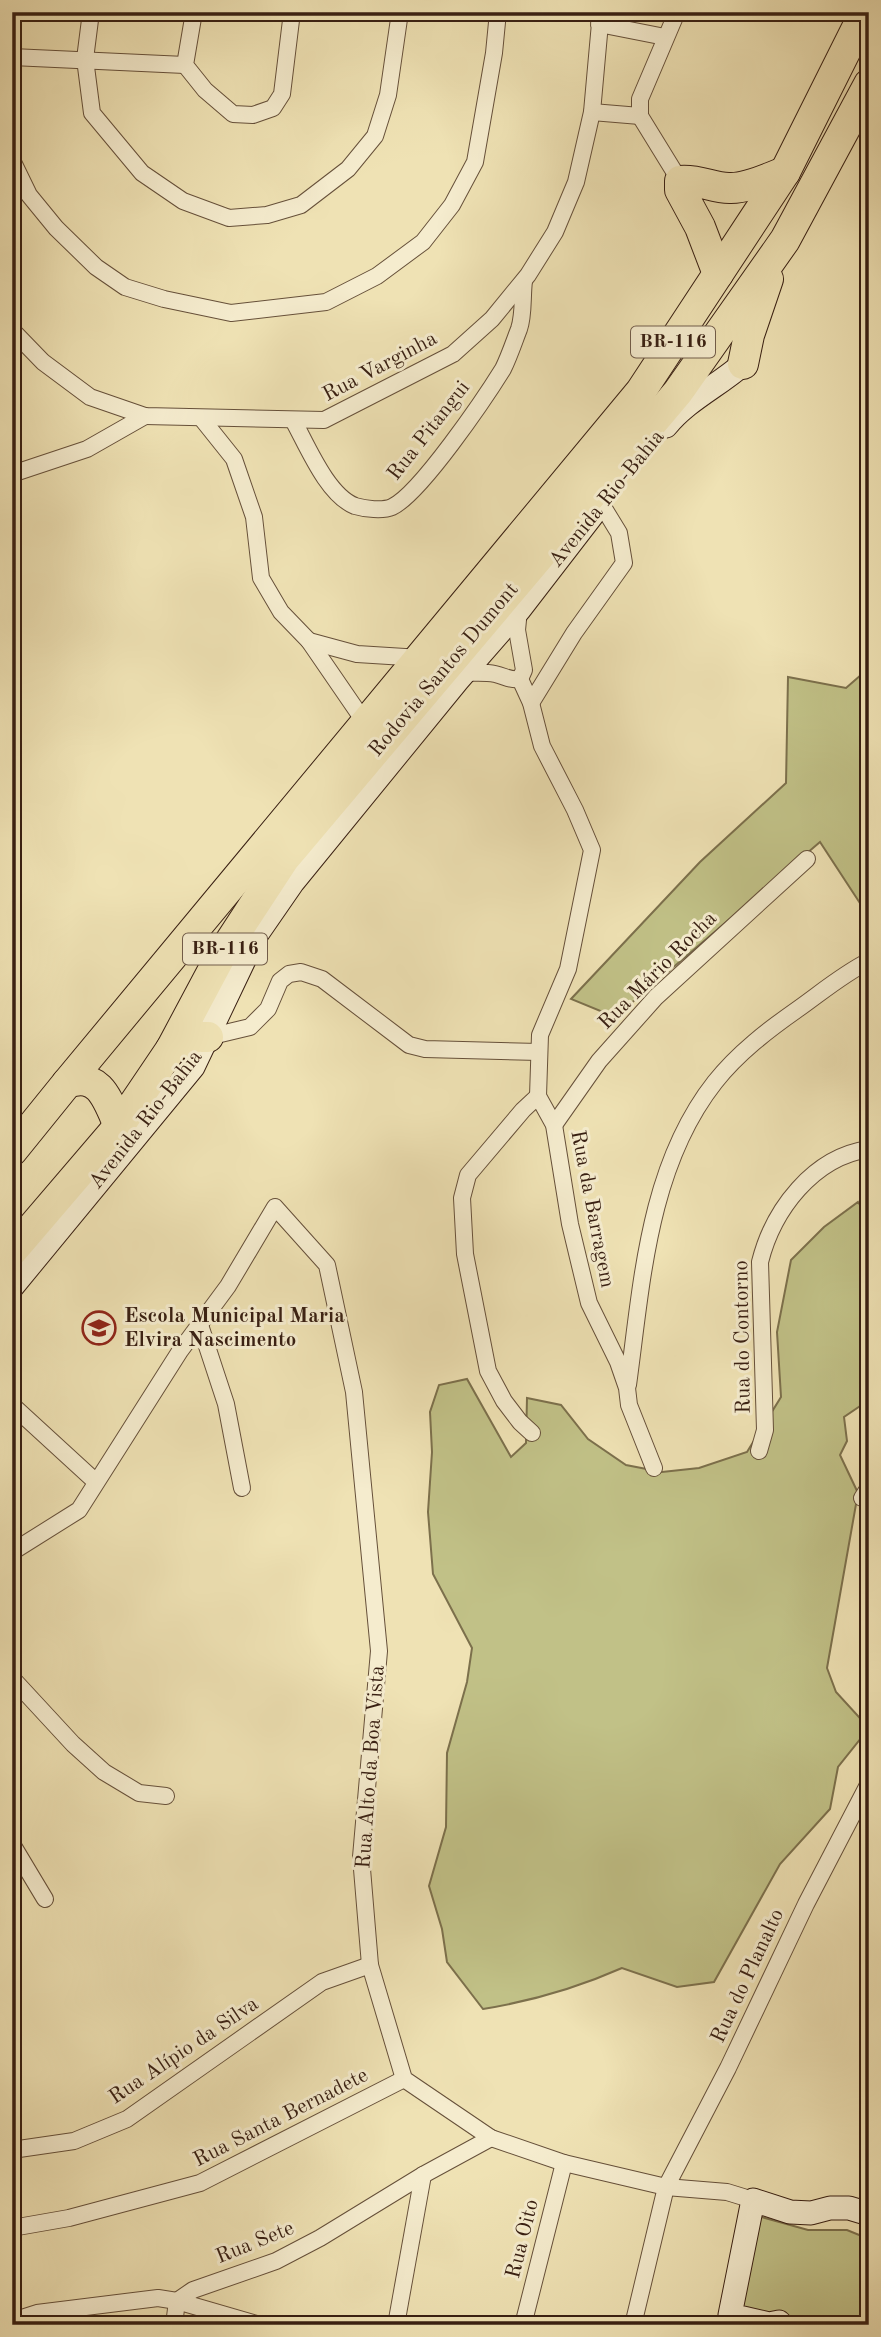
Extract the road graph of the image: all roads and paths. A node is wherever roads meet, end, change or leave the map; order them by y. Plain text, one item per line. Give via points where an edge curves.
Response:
1 (91, 12) edge
2 (194, 12) edge
3 (292, 12) edge
4 (400, 12) edge
5 (498, 12) edge
6 (677, 12) edge
7 (865, 12) edge
8 (600, 18) edge
9 (665, 37) junction
10 (12, 57) edge
11 (85, 58) junction
12 (186, 65) junction
13 (869, 85) edge
14 (592, 112) junction
15 (640, 116) junction
16 (12, 160) edge
17 (785, 172) junction
18 (680, 181) junction
19 (785, 240) junction
20 (718, 274) junction
21 (524, 280) junction
22 (12, 330) edge
23 (743, 364) joint
24 (145, 416) junction
25 (202, 419) junction
26 (293, 420) junction
27 (12, 474) edge
28 (598, 497) junction
29 (519, 610) junction
30 (309, 640) junction
31 (421, 658) junction
32 (464, 673) junction
33 (520, 679) junction
34 (531, 703) junction
35 (366, 724) junction
36 (807, 859) dead end
37 (869, 961) edge
38 (208, 1037) junction
39 (171, 1049) junction
40 (539, 1052) junction
41 (66, 1083) junction
42 (538, 1096) junction
43 (554, 1125) junction
44 (115, 1142) junction
45 (869, 1149) edge
46 (12, 1151) edge
47 (12, 1251) edge
48 (12, 1287) edge
49 (200, 1325) junction
50 (627, 1388) junction
51 (12, 1405) edge
52 (532, 1433) dead end
53 (759, 1451) dead end
54 (654, 1468) dead end
55 (96, 1482) junction
56 (242, 1488) dead end
57 (12, 1552) edge
58 (12, 1678) edge
59 (869, 1783) edge
60 (166, 1796) dead end
61 (12, 1844) edge
62 (45, 1899) dead end
63 (370, 1965) junction
64 (404, 2080) junction
65 (491, 2138) junction
66 (12, 2150) edge
67 (564, 2163) junction
68 (423, 2175) junction
69 (666, 2187) junction
70 (753, 2200) junction
71 (868, 2212) edge
72 (12, 2228) edge
73 (177, 2301) junction
74 (729, 2320) edge
75 (12, 2321) edge
76 (773, 2324) edge
77 (174, 2325) edge
78 (260, 2325) edge
79 (396, 2325) edge
80 (523, 2325) edge
81 (633, 2325) edge

1 - 11 street
2 - 12 street
3 - 12 street via 282,94 273,108 253,115 233,114 205,90
4 - 11 street via 388,95 375,136 329,185 300,205 267,215 229,218 183,201 142,173 92,113
5 - 16 street via 475,162 452,205 423,242 377,276 326,302 231,313 125,287 96,267 56,228 29,195
6 - 9 street
7 - 17 highway, Rodovia Santos Dumont / BR-116
8 - 9 street
8 - 14 street, Rua Varginha
9 - 15 street via 644,84
10 - 11 street
11 - 12 street
13 - 19 highway, Rodovia Santos Dumont / BR-116
14 - 15 street
14 - 21 street, Rua Varginha via 576,182 555,232
15 - 18 street
17 - 18 highway via 730,189
17 - 20 highway, Rodovia Santos Dumont / BR-116
18 - 20 highway
19 - 23 highway via 768,275
19 - 28 highway, Rodovia Santos Dumont / BR-116
20 - 31 highway, Rodovia Santos Dumont / BR-116 via 641,391
21 - 26 street, Rua Varginha via 492,320 453,354 324,420
21 - 26 street, Rua Pitangui via 520,326 504,367 414,490 391,507 371,509 342,498
22 - 24 street, Rua Varginha via 43,362 90,397
23 - 28 street, Avenida Rio-Bahia via 678,410
24 - 25 street, Rua Varginha
24 - 27 street via 87,449
25 - 26 street, Rua Varginha
25 - 30 street via 234,459 254,517 261,578 281,612
28 - 29 street, Avenida Rio-Bahia
28 - 34 street via 619,533 624,564
28 - 39 highway, Rodovia Santos Dumont / BR-116 via 284,859 220,957
29 - 32 street, Avenida Rio-Bahia
29 - 33 street via 517,630 524,670
30 - 31 street via 358,654
30 - 35 street
31 - 35 highway, Rodovia Santos Dumont / BR-116
32 - 33 street
32 - 38 street, Avenida Rio-Bahia via 293,882 255,937
33 - 34 street
34 - 40 street via 542,746 592,850 568,970 540,1035
35 - 41 highway, Rodovia Santos Dumont / BR-116
36 - 43 street, Rua Mário Rocha via 656,997 599,1062
37 - 50 street via 764,1034 715,1083 696,1111 663,1187 647,1251
38 - 39 highway via 192,1037
38 - 40 street via 250,1027 268,1009 280,981 301,972 322,979 409,1045
38 - 44 street, Avenida Rio-Bahia via 193,1067
39 - 44 highway, Rodovia Santos Dumont / BR-116
40 - 42 street
41 - 44 highway via 77,1079 94,1082 107,1098
41 - 46 highway, Rodovia Santos Dumont / BR-116
42 - 43 street, Rua da Barragem
42 - 52 street via 468,1175 462,1198 465,1255 488,1371 504,1401
43 - 50 street, Rua da Barragem via 589,1303
44 - 47 highway, Rodovia Santos Dumont / BR-116
44 - 48 street, Avenida Rio-Bahia
45 - 53 street, Rua do Contorno via 834,1161 802,1185 765,1241 760,1262 765,1430
49 - 55 street
49 - 56 street via 226,1404
49 - 63 street, Rua Alto da Boa Vista via 275,1207 327,1265 354,1392 379,1651 361,1857
50 - 54 street, Rua da Barragem via 629,1405
51 - 55 street
55 - 57 street via 79,1510
58 - 60 street via 104,1772 139,1793
59 - 69 street, Rua do Planalto
61 - 62 street
63 - 64 street, Rua Alto da Boa Vista
63 - 66 street, Rua Alípio da Silva via 323,1982 127,2119 74,2141
64 - 65 street
64 - 72 street, Rua Santa Bernadete via 200,2183 69,2218
65 - 67 street
65 - 68 street, Rua Sete
67 - 69 street
67 - 80 street, Rua Oito
68 - 73 street, Rua Sete via 276,2261 193,2290
68 - 79 street
69 - 70 street via 727,2192
69 - 81 street, Rua do Planalto
70 - 71 street via 790,2212 830,2208
70 - 74 street
73 - 75 street, Rua Sete via 158,2298 37,2313
73 - 77 street
73 - 78 street
74 - 76 street

